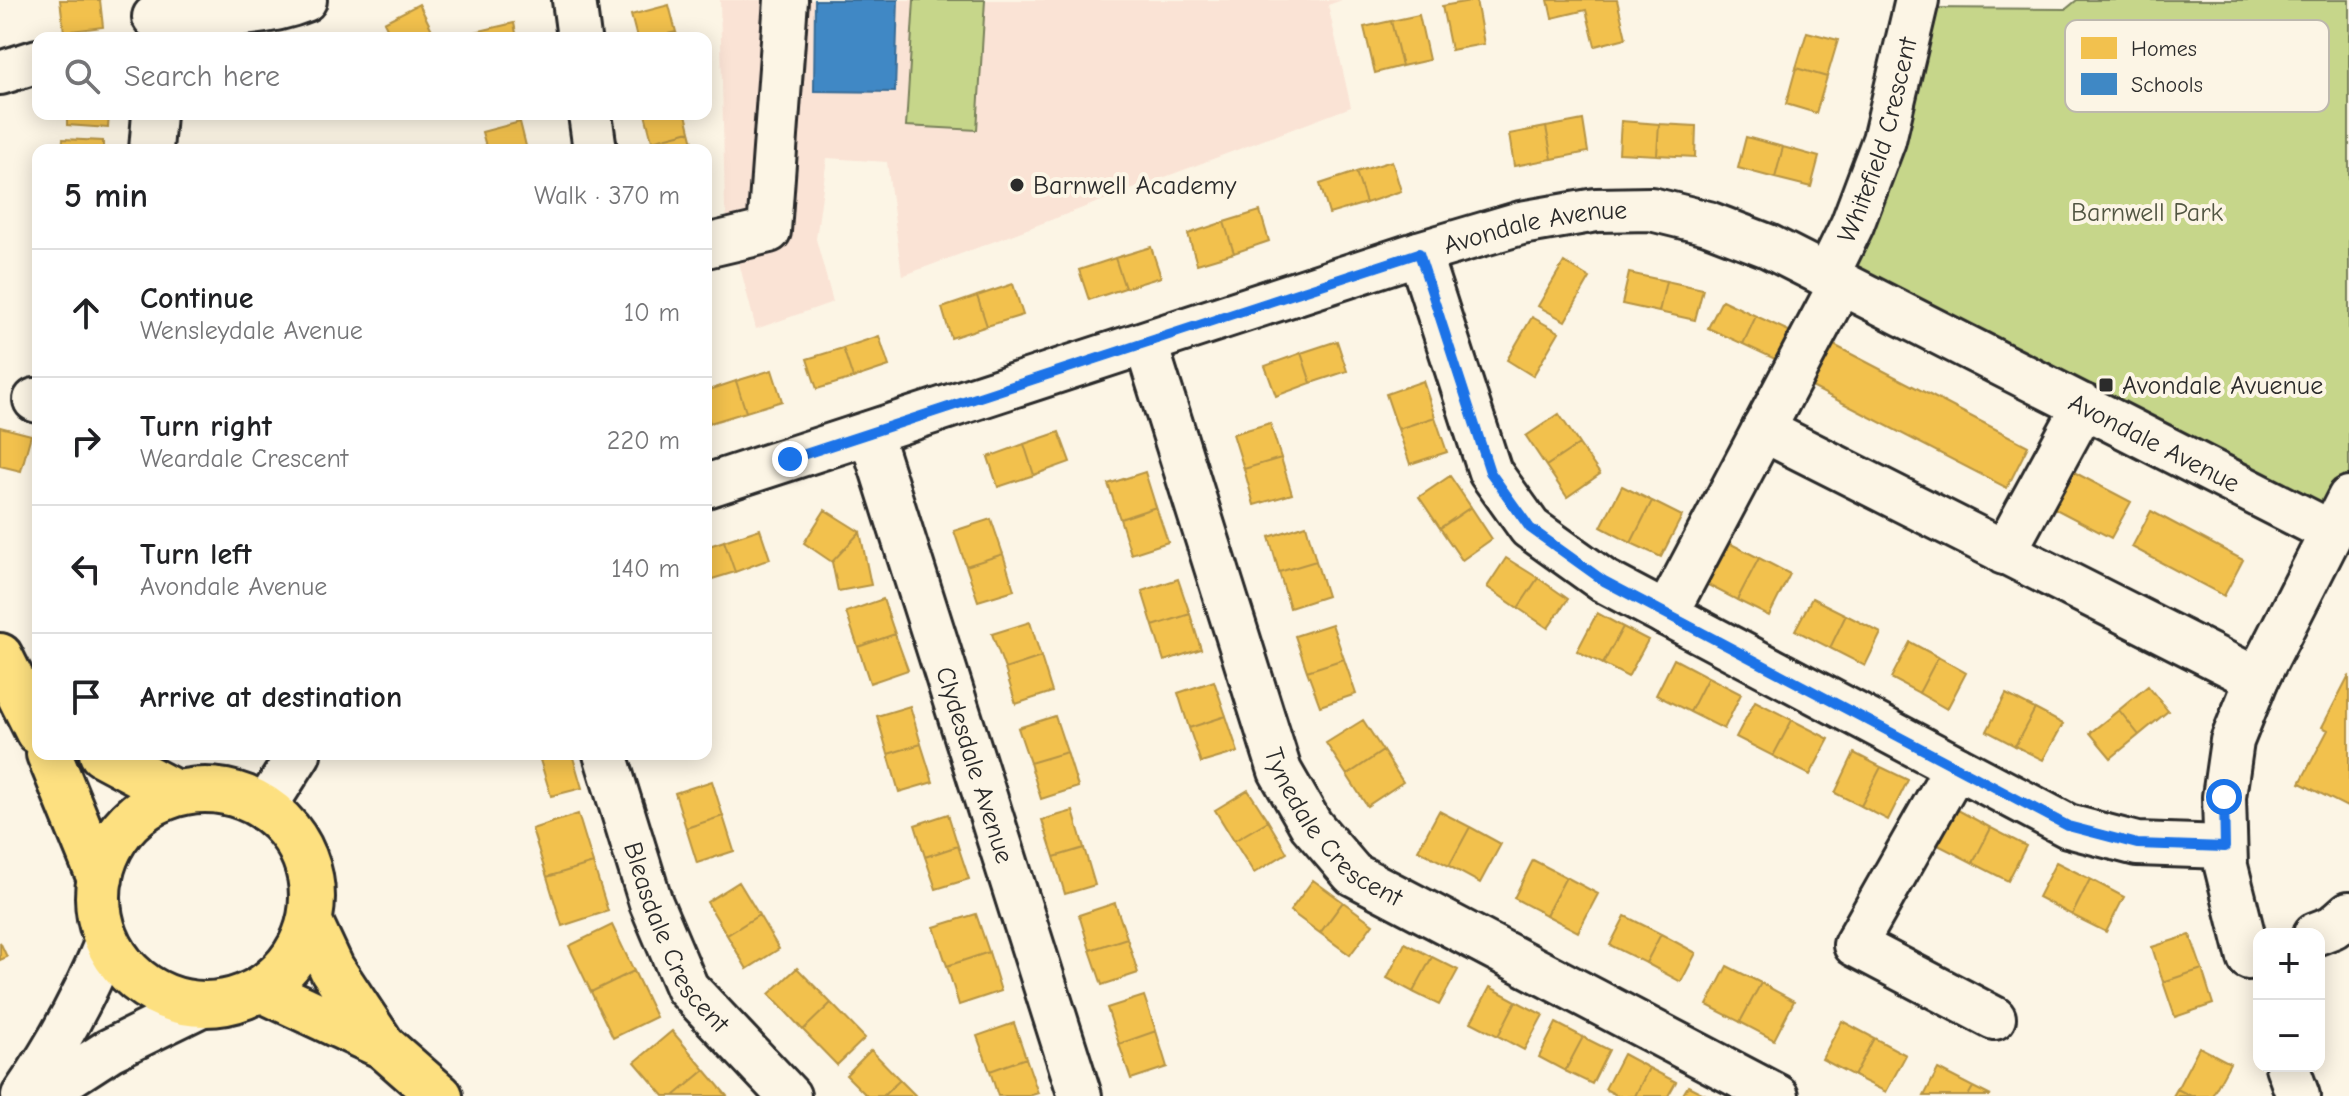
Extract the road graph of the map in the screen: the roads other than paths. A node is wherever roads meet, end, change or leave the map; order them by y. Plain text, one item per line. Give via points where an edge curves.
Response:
1 (305, 0) edge
2 (574, 0) edge
3 (786, 0) edge
4 (1917, 0) edge
5 (153, 18) edge
6 (578, 32) edge
7 (32, 63) edge
8 (0, 73) edge
9 (154, 120) edge
10 (591, 120) edge
11 (152, 144) edge
12 (594, 144) edge
13 (712, 245) edge
14 (1419, 253) junction
15 (1834, 280) junction
16 (1146, 344) junction
17 (2084, 406) junction
18 (1763, 430) junction
19 (870, 433) junction
20 (712, 484) edge
21 (2340, 515) edge
22 (2004, 553) junction
23 (1666, 614) junction
24 (0, 636) edge
25 (0, 656) edge
26 (32, 678) edge
27 (2257, 679) junction
28 (32, 720) edge
29 (51, 760) edge
30 (113, 760) edge
31 (295, 760) edge
32 (607, 760) edge
33 (1956, 767) junction
34 (175, 793) junction
35 (264, 809) junction
36 (2225, 847) junction
37 (100, 879) junction
38 (2349, 913) edge
39 (310, 922) junction
40 (2325, 930) edge
41 (107, 941) junction
42 (2253, 957) edge
43 (261, 989) junction
44 (202, 1005) junction
45 (1994, 1018) dead end
46 (383, 1046) junction
47 (2289, 1072) edge
48 (23, 1096) edge
49 (39, 1096) edge
50 (440, 1096) edge
51 (789, 1096) edge
52 (1080, 1096) edge
53 (1777, 1096) edge
54 (2298, 1096) edge

1 - 5 street via 251,14
2 - 6 street
3 - 13 street via 769,231
4 - 15 street, Whitefield Crescent via 1884,140
7 - 8 street
9 - 11 street
10 - 12 street
14 - 15 street, Avondale Avenue via 1521,223 1596,210 1651,209 1768,246
14 - 16 street, Avondale Avenue
14 - 23 street via 1490,472 1530,528 1604,581
15 - 17 street, Avondale Avenue
15 - 18 street, Whitefield Crescent
16 - 19 street, Avondale Avenue
16 - 53 street, Tynedale Crescent via 1280,771 1311,825 1353,874
17 - 21 street, Avondale Avenue
17 - 22 street
18 - 22 street
18 - 23 street, Whitefield Crescent
19 - 20 street, Avondale Avenue
19 - 52 street, Clydesdale Avenue
21 - 27 street
22 - 27 street
23 - 33 street
24 - 26 main road
25 - 28 main road
27 - 36 street via 2232,741 2224,797
29 - 37 main road
30 - 34 main road
31 - 35 street
32 - 51 street, Bleasdale Crescent via 651,903 687,988
33 - 36 street via 2068,826 2137,844
33 - 45 street via 1855,945
34 - 35 main road via 233,792
34 - 37 main road via 126,825 112,844
35 - 39 main road via 300,845 312,877
36 - 42 street
37 - 41 main road via 98,905
38 - 40 street
39 - 43 main road via 292,961
39 - 46 main road via 332,969
41 - 44 main road via 121,963 149,988
41 - 48 street via 92,981
43 - 44 main road
43 - 46 main road
44 - 49 street via 110,1050
46 - 50 main road
47 - 54 street

